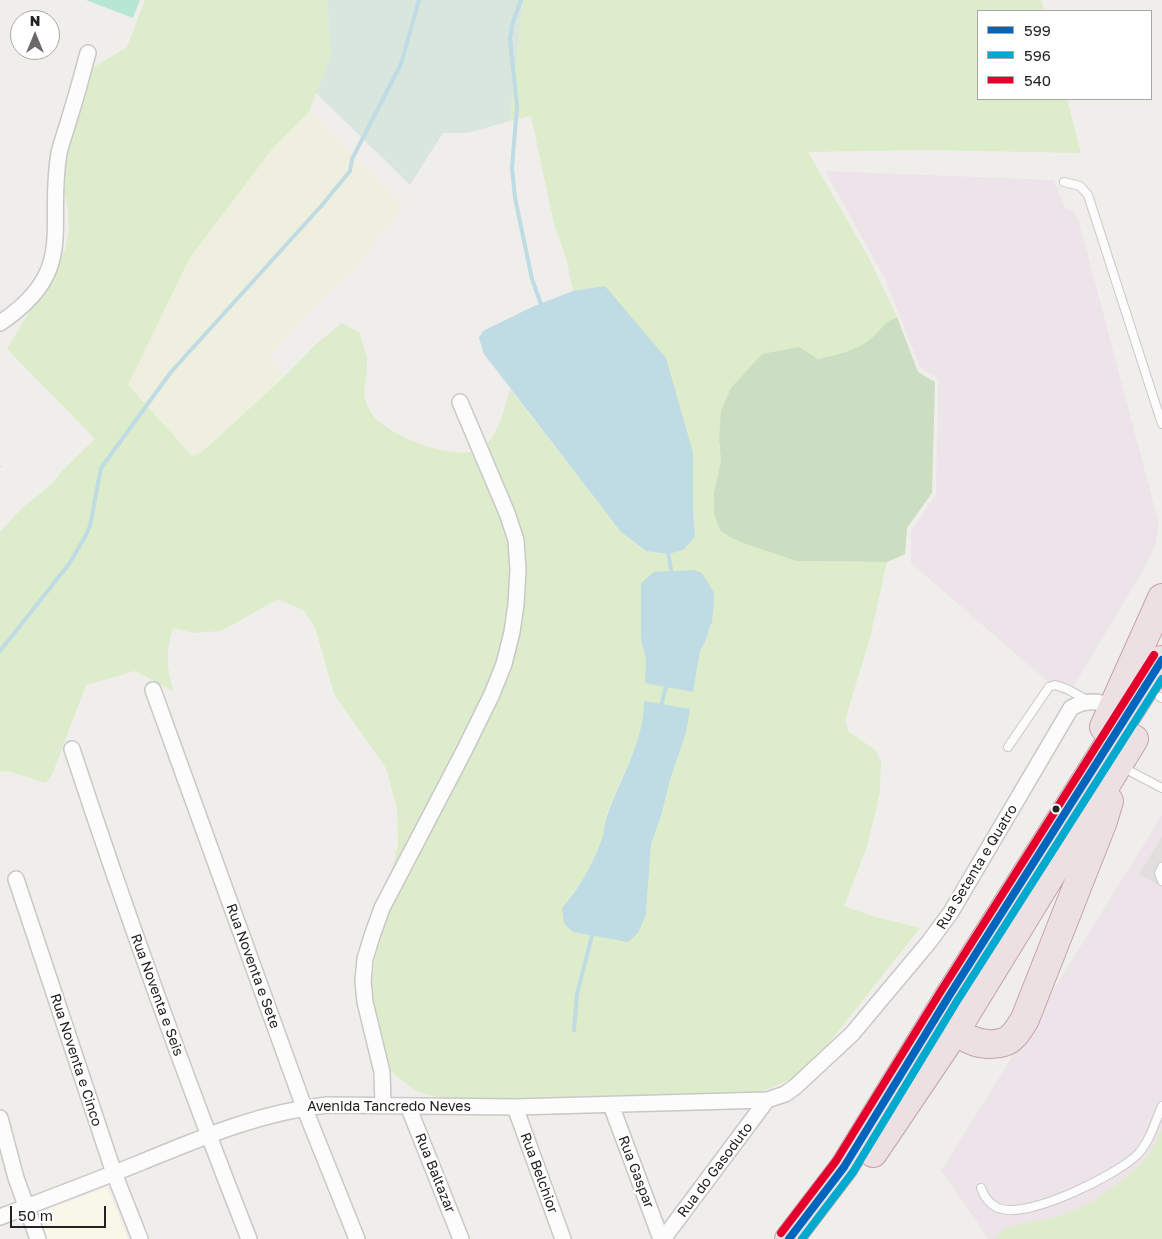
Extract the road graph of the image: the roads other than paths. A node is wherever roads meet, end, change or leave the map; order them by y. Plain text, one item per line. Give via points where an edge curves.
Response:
1 (88, 53) dead end
2 (1064, 182) dead end
3 (0, 323) edge
4 (460, 402) dead end
5 (1162, 424) edge
6 (1162, 598) edge
7 (1162, 660) edge
8 (153, 690) dead end
9 (1161, 696) edge
10 (1101, 704) junction
11 (1008, 747) dead end
12 (72, 749) dead end
13 (1109, 767) junction
14 (1162, 788) edge
15 (1162, 867) edge
16 (16, 879) dead end
17 (1162, 881) edge
18 (949, 996) junction
19 (956, 1030) junction
20 (767, 1100) junction
21 (611, 1105) junction
22 (384, 1106) junction
23 (408, 1106) junction
24 (1162, 1106) edge
25 (304, 1107) junction
26 (514, 1107) junction
27 (0, 1118) edge
28 (208, 1135) junction
29 (114, 1173) junction
30 (981, 1188) dead end
31 (26, 1208) junction
32 (0, 1218) edge
33 (38, 1239) edge
34 (140, 1239) edge
35 (249, 1239) edge
36 (357, 1239) edge
37 (461, 1239) edge
38 (563, 1239) edge
39 (662, 1239) edge
40 (789, 1239) edge
41 (810, 1239) edge

1 - 3 street via 60,152 56,180 55,248 50,265 35,294
2 - 5 lane via 1080,186 1088,195
4 - 22 street via 516,540 516,604 504,664 492,694 382,908 365,960 365,1002 380,1066
6 - 10 highway
7 - 13 highway
8 - 25 street, Rua Noventa e Sete
9 - 13 highway
10 - 11 lane via 1055,684 1049,687
10 - 13 highway via 1097,750
10 - 20 street, Rua Setenta e Quatro via 1080,703 1071,708 951,912 930,942 852,1034 795,1087
12 - 28 street, Rua Noventa e Seis
13 - 14 lane
13 - 18 highway
13 - 19 highway
13 - 19 highway via 1108,808 1104,821 1025,1019 1005,1042 989,1045 974,1042
15 - 17 lane via 1159,873
16 - 29 street, Rua Noventa e Cinco
18 - 19 highway via 950,1019
18 - 40 highway via 844,1167
19 - 41 highway via 856,1179
20 - 21 street, Avenida Tancredo Neves
20 - 39 street, Rua do Gasoduto
21 - 26 street, Avenida Tancredo Neves
21 - 39 street, Rua Gaspar
22 - 23 street, Avenida Tancredo Neves
22 - 25 street, Avenida Tancredo Neves
23 - 26 street, Avenida Tancredo Neves
23 - 37 street, Rua Baltazar
24 - 30 lane via 1150,1136 1138,1154 1066,1196 1038,1205 998,1209 990,1204
25 - 28 street, Avenida Tancredo Neves via 277,1112
25 - 36 street, Rua Noventa e Sete
26 - 38 street, Rua Belchior
27 - 31 street
28 - 29 street, Avenida Tancredo Neves
28 - 35 street, Rua Noventa e Seis
29 - 31 street, Avenida Tancredo Neves
29 - 34 street, Rua Noventa e Cinco
31 - 32 street, Avenida Tancredo Neves
31 - 33 street

